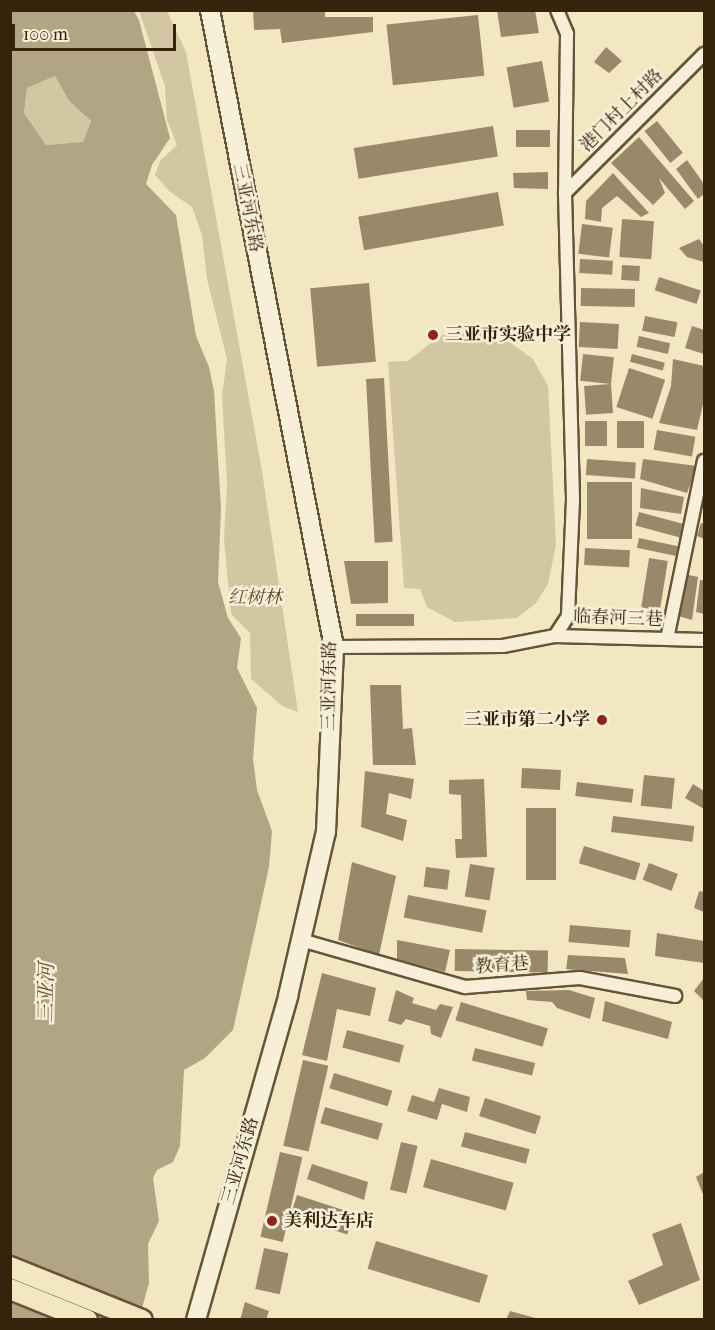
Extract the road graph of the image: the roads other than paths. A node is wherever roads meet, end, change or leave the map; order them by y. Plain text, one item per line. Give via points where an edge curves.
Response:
1 (210, 10) edge
2 (557, 11) edge
3 (705, 54) edge
4 (565, 193) junction
5 (705, 460) edge
6 (555, 636) junction
7 (667, 639) junction
8 (705, 640) edge
9 (334, 647) junction
10 (301, 940) junction
11 (675, 996) dead end
12 (10, 1267) edge
13 (10, 1289) edge
14 (87, 1320) edge
15 (142, 1320) edge
16 (196, 1320) edge

1 - 9 street, 三亚河东路
2 - 4 street via 567,34
3 - 4 street, 港门村上村路
4 - 6 street, 临春河三巷 via 573,434 568,616
5 - 7 street
6 - 7 street, 临春河三巷
6 - 9 street via 503,646
7 - 8 street, 临春河三巷
9 - 10 street, 三亚河东路 via 326,832
10 - 11 street, 教育巷 via 465,987 580,978
10 - 16 street, 三亚河东路
12 - 15 main road
13 - 14 main road

